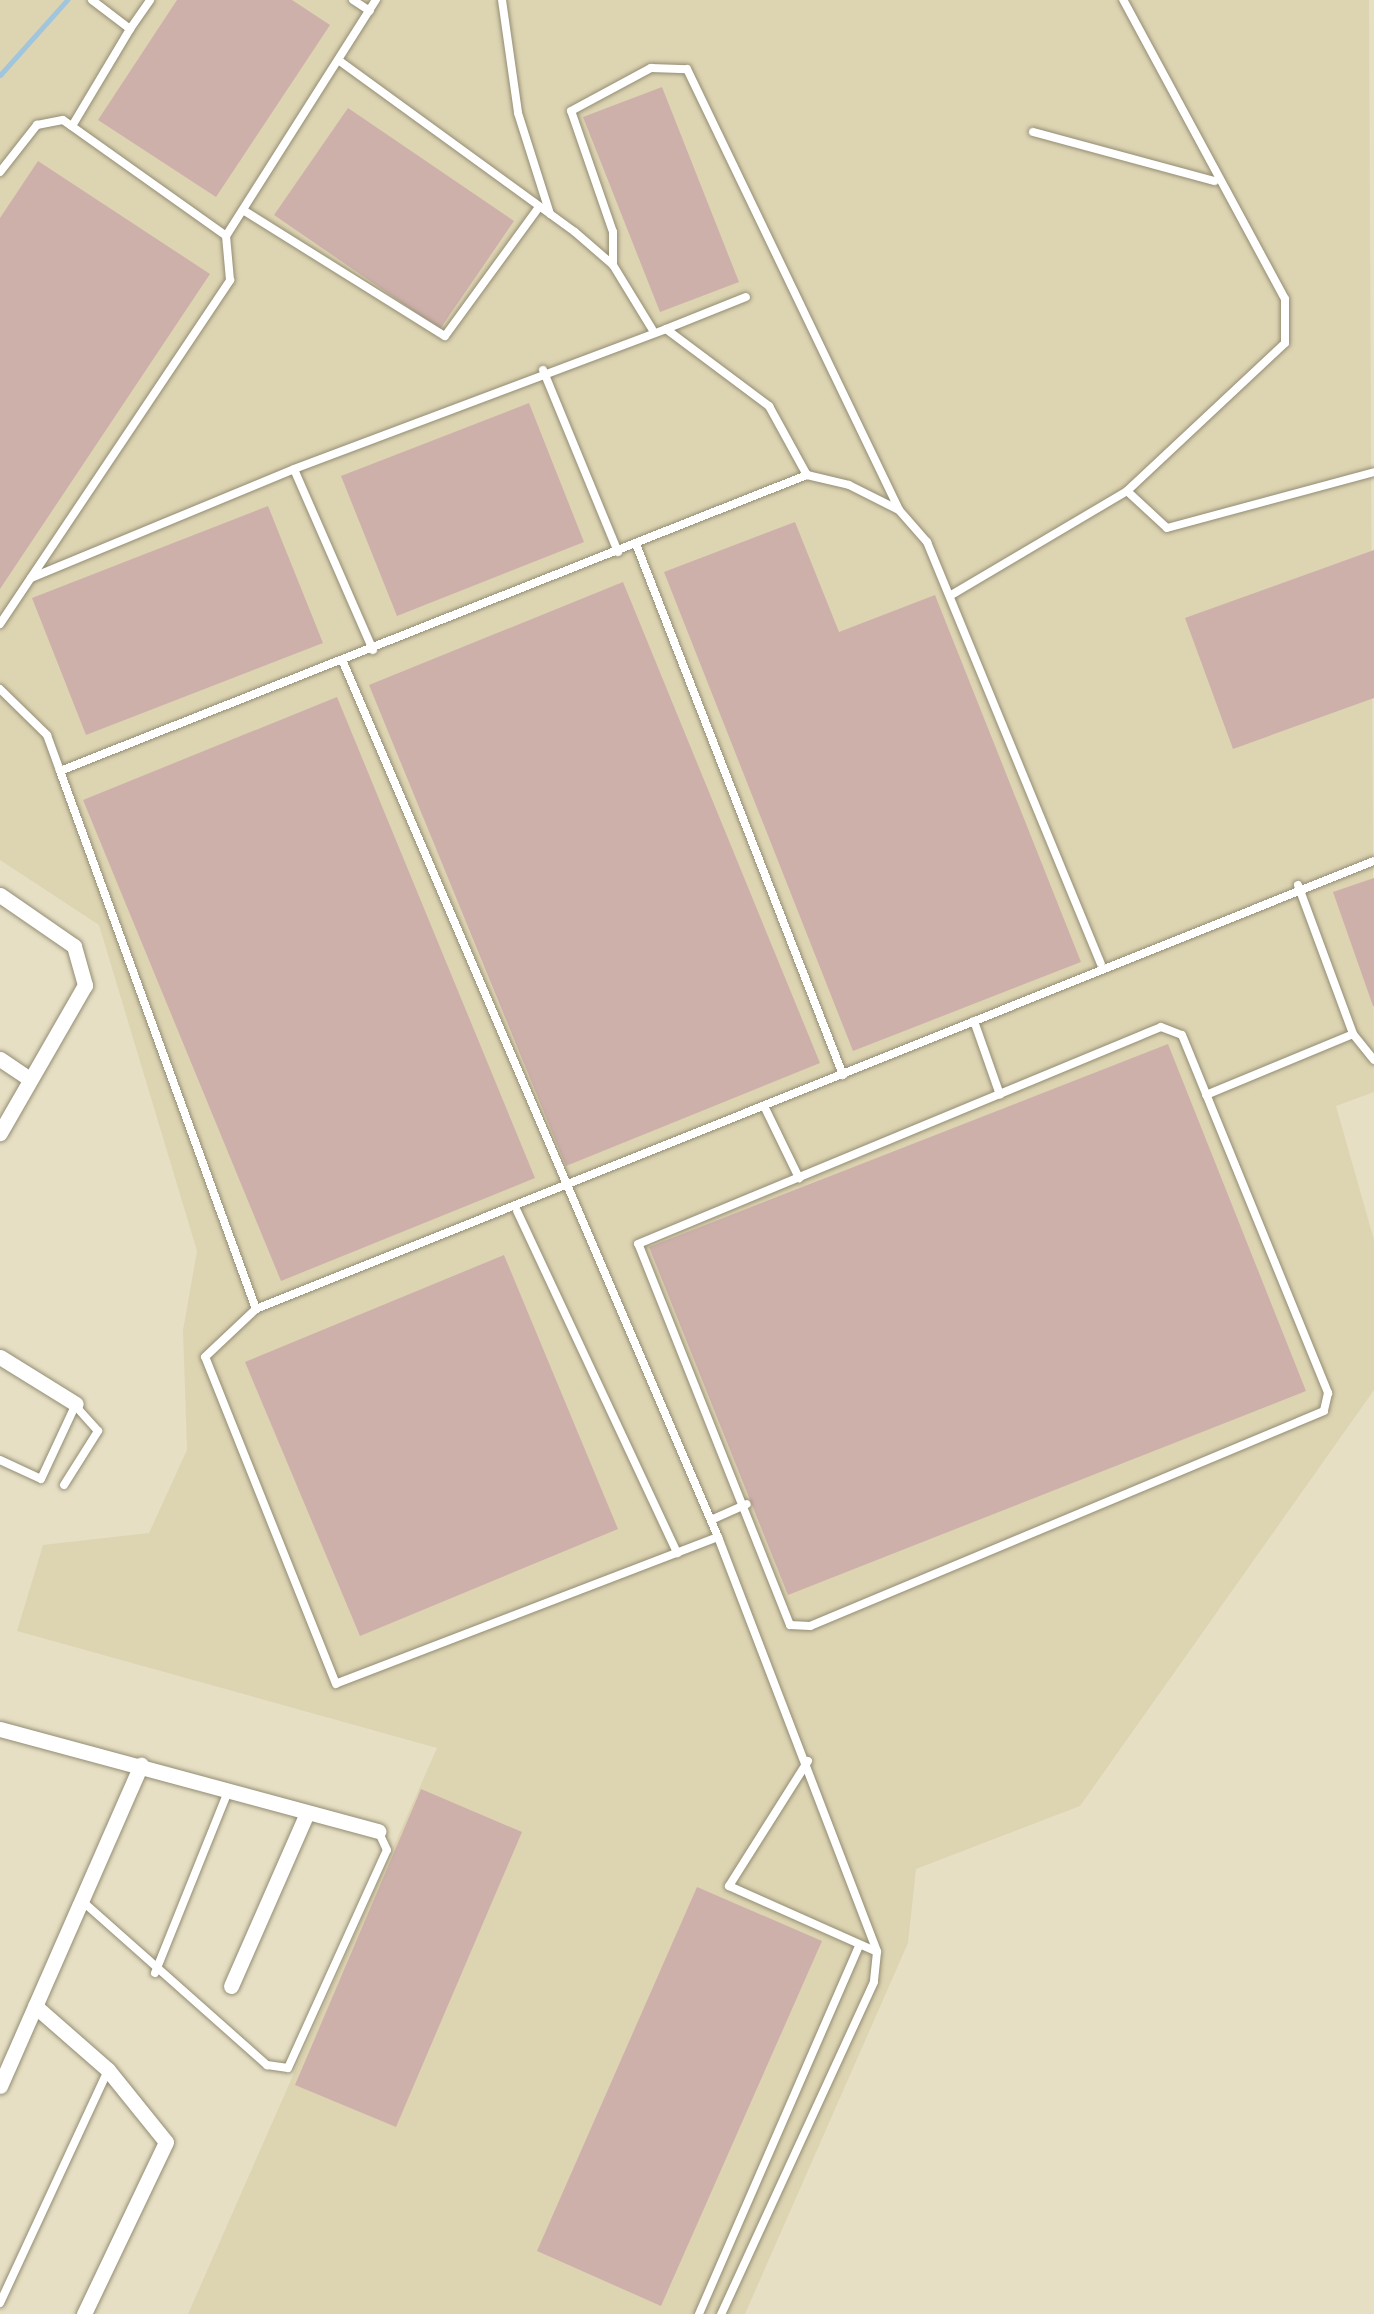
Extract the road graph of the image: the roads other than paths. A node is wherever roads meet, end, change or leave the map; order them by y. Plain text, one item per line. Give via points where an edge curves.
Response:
1 (92, 0) edge
2 (150, 0) edge
3 (353, 0) edge
4 (376, 0) edge
5 (502, 0) edge
6 (1123, 0) edge
7 (370, 11) junction
8 (130, 29) junction
9 (342, 62) junction
10 (72, 126) junction
11 (1034, 132) dead end
12 (0, 172) edge
13 (1215, 181) junction
14 (538, 206) junction
15 (244, 210) junction
16 (550, 215) junction
17 (226, 236) junction
18 (613, 266) junction
19 (746, 297) dead end
20 (666, 329) junction
21 (652, 330) junction
22 (544, 370) junction
23 (294, 470) junction
24 (1374, 472) edge
25 (807, 475) junction
26 (1127, 491) junction
27 (899, 510) junction
28 (636, 544) junction
29 (618, 552) junction
30 (31, 578) junction
31 (953, 594) junction
32 (0, 624) edge
33 (372, 650) junction
34 (343, 662) junction
35 (0, 690) edge
36 (60, 771) junction
37 (1374, 861) edge
38 (1298, 886) junction
39 (0, 896) edge
40 (1101, 964) junction
41 (974, 1021) junction
42 (1353, 1034) junction
43 (0, 1059) edge
44 (1374, 1060) edge
45 (843, 1075) junction
46 (30, 1078) junction
47 (1000, 1095) junction
48 (1206, 1095) junction
49 (766, 1110) junction
50 (0, 1133) edge
51 (798, 1178) junction
52 (566, 1191) junction
53 (518, 1211) junction
54 (256, 1309) junction
55 (0, 1358) edge
56 (77, 1407) junction
57 (0, 1460) edge
58 (64, 1484) dead end
59 (746, 1504) junction
60 (711, 1520) junction
61 (718, 1537) junction
62 (676, 1553) junction
63 (0, 1728) edge
64 (808, 1761) junction
65 (141, 1766) junction
66 (228, 1791) junction
67 (307, 1812) junction
68 (378, 1831) joint
69 (81, 1900) junction
70 (859, 1946) junction
71 (877, 1952) junction
72 (155, 1973) junction
73 (230, 1986) dead end
74 (35, 2006) junction
75 (108, 2070) junction
76 (0, 2086) edge
77 (0, 2304) edge
78 (84, 2314) edge
79 (699, 2314) edge
80 (721, 2314) edge

1 - 8 lane
2 - 8 lane
3 - 7 lane
4 - 7 lane
5 - 16 lane via 518,113
6 - 13 lane
7 - 9 lane
8 - 10 lane
9 - 14 lane
9 - 15 lane
10 - 12 lane via 37,124
10 - 17 lane
11 - 13 lane
13 - 26 lane via 1285,298 1285,344
14 - 15 lane via 445,336
14 - 16 lane
15 - 17 lane
16 - 18 lane
17 - 30 lane via 230,280
18 - 21 lane
18 - 27 lane via 613,232 571,110 651,68 687,69
19 - 20 lane
20 - 21 lane
20 - 25 lane via 769,406
21 - 22 lane
22 - 23 lane
22 - 29 lane
23 - 30 lane
23 - 33 lane
24 - 26 lane via 1167,528
25 - 27 lane
25 - 28 lane
26 - 31 lane
27 - 31 lane
28 - 29 lane
28 - 45 lane
29 - 33 lane
30 - 32 lane
31 - 40 lane
33 - 34 lane
34 - 36 lane
34 - 52 lane
35 - 36 lane via 46,734
36 - 54 lane
37 - 38 lane
38 - 40 lane
38 - 42 lane
39 - 46 street via 74,946 84,964 85,985
40 - 41 lane
41 - 45 lane
41 - 47 lane
42 - 44 lane
42 - 48 lane
43 - 46 street
45 - 49 lane
46 - 50 street
47 - 48 lane via 1161,1027 1182,1035
47 - 51 lane
48 - 59 lane via 1328,1394 1319,1417 799,1630 784,1616
49 - 51 lane
49 - 52 lane
51 - 59 lane via 638,1244
52 - 53 lane
52 - 60 lane
53 - 54 lane
53 - 62 lane
54 - 62 lane via 206,1365 336,1684
55 - 56 street
56 - 57 lane via 41,1479
56 - 58 lane via 98,1431
59 - 60 lane
60 - 61 lane
61 - 62 lane
61 - 64 lane
63 - 65 street
64 - 70 lane via 730,1886
64 - 71 lane
65 - 66 street
65 - 69 street
66 - 67 street
66 - 72 lane
67 - 68 street
67 - 73 street
68 - 72 lane via 387,1850 288,2068 267,2065
69 - 72 lane
69 - 74 street
70 - 71 lane
70 - 79 lane
71 - 80 lane via 874,1982
74 - 75 street
74 - 76 street
75 - 77 lane
75 - 78 street via 160,2125 165,2152

